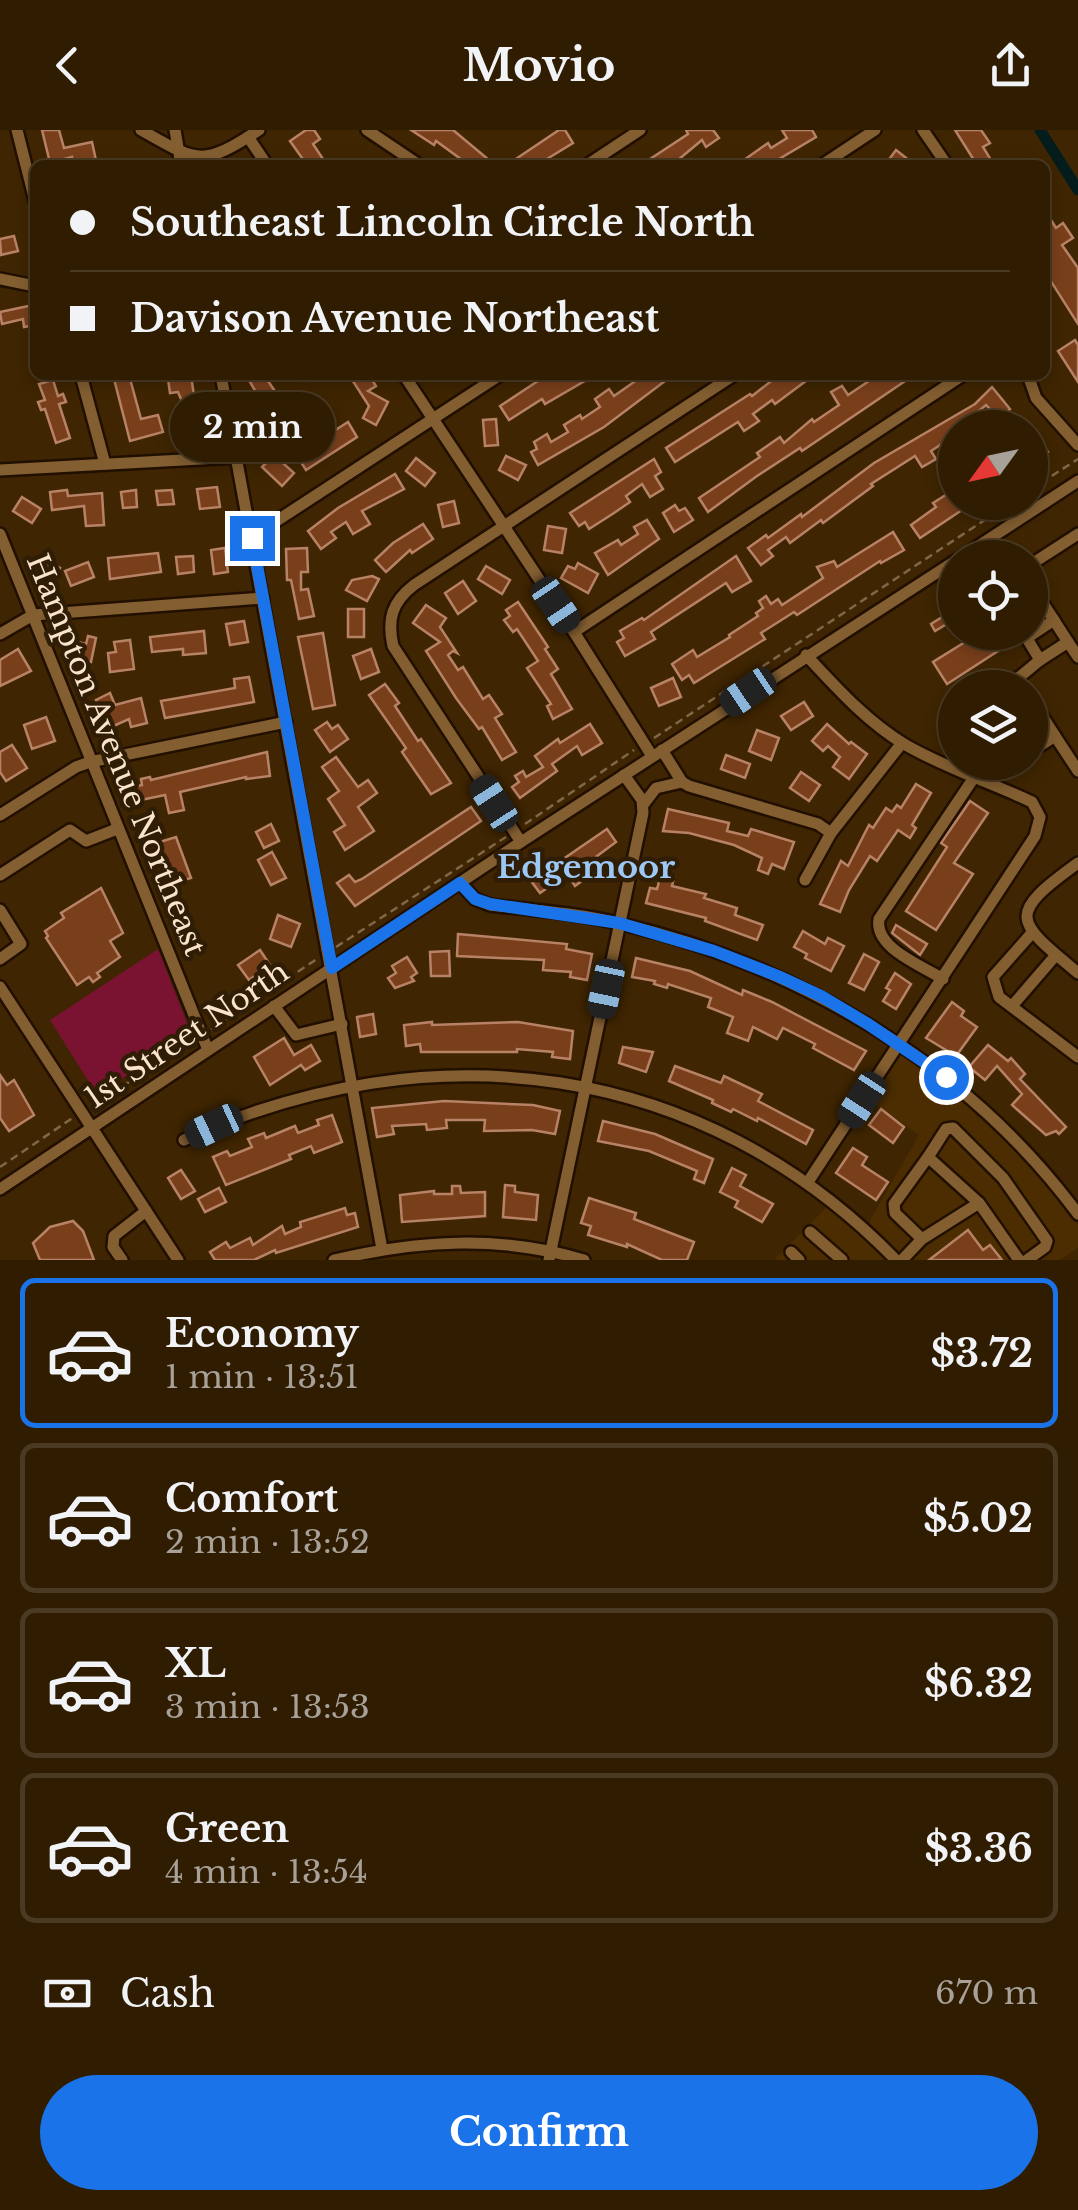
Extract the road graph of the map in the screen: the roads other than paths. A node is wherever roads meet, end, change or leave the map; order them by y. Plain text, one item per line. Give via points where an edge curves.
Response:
1 (17, 130) edge
2 (141, 130) edge
3 (175, 130) edge
4 (368, 130) edge
5 (640, 130) edge
6 (875, 130) edge
7 (923, 130) edge
8 (254, 133) edge
9 (180, 159) edge
10 (265, 160) edge
11 (412, 160) edge
12 (595, 160) edge
13 (830, 160) edge
14 (943, 160) edge
15 (30, 181) edge
16 (0, 279) edge
17 (30, 285) edge
18 (82, 380) edge
19 (222, 380) edge
20 (407, 380) edge
21 (492, 380) edge
22 (726, 380) edge
23 (955, 380) edge
24 (1030, 380) edge
25 (433, 419) junction
26 (1078, 445) edge
27 (237, 457) junction
28 (106, 464) junction
29 (0, 470) edge
30 (1078, 481) edge
31 (503, 525) junction
32 (0, 534) edge
33 (1078, 534) edge
34 (252, 538) junction
35 (991, 540) edge
36 (1048, 553) edge
37 (938, 574) edge
38 (263, 598) junction
39 (1048, 614) edge
40 (32, 615) junction
41 (1054, 620) junction
42 (1048, 623) edge
43 (574, 632) junction
44 (0, 634) edge
45 (1068, 642) junction
46 (1034, 650) edge
47 (806, 654) junction
48 (1078, 657) edge
49 (1040, 660) junction
50 (1031, 670) edge
51 (286, 722) junction
52 (1048, 725) edge
53 (1055, 736) junction
54 (1048, 740) edge
55 (902, 743) junction
56 (657, 753) junction
57 (938, 761) edge
58 (90, 762) junction
59 (1078, 771) edge
60 (624, 775) junction
61 (972, 780) edge
62 (976, 780) edge
63 (682, 782) junction
64 (643, 805) junction
65 (0, 816) edge
66 (117, 829) junction
67 (831, 833) junction
68 (521, 842) junction
69 (1078, 864) edge
70 (0, 874) edge
71 (805, 880) dead end
72 (460, 883) junction
73 (0, 910) edge
74 (619, 923) junction
75 (1030, 934) junction
76 (1056, 955) junction
77 (0, 959) edge
78 (332, 968) junction
79 (1078, 973) edge
80 (943, 978) junction
81 (0, 988) edge
82 (274, 1006) junction
83 (1012, 1006) junction
84 (342, 1024) junction
85 (898, 1045) junction
86 (208, 1050) junction
87 (1078, 1057) edge
88 (353, 1084) junction
89 (586, 1088) junction
90 (92, 1128) junction
91 (184, 1140) dead end
92 (928, 1157) junction
93 (808, 1182) junction
94 (0, 1188) edge
95 (979, 1203) junction
96 (146, 1211) junction
97 (1078, 1214) edge
98 (810, 1232) dead end
99 (922, 1239) junction
100 (382, 1248) junction
101 (550, 1255) edge
102 (122, 1260) edge
103 (178, 1260) edge
104 (334, 1260) edge
105 (584, 1260) edge
106 (842, 1260) edge
107 (899, 1260) edge
108 (1019, 1260) edge
109 (1027, 1260) edge

1 - 15 street
2 - 9 street
3 - 9 street
4 - 11 street
5 - 12 street
6 - 13 street
7 - 14 street
8 - 9 street via 216,156
8 - 10 street
16 - 17 street
18 - 28 street
19 - 27 street
20 - 25 street
21 - 25 street
22 - 31 street
23 - 43 street
24 - 26 street via 1036,398
25 - 31 street
25 - 34 street
27 - 28 street
27 - 34 street
28 - 29 street
30 - 35 street, 1st Street North
31 - 43 street
31 - 68 street via 402,594 390,617 400,660
32 - 40 street, Hampton Avenue Northeast
33 - 36 street
34 - 38 street
37 - 47 street, 1st Street North
38 - 40 street
38 - 51 street
39 - 41 street
40 - 44 street
40 - 58 street, Hampton Avenue Northeast
41 - 42 street
41 - 45 street
43 - 56 street
45 - 48 street
45 - 49 street
46 - 49 street
47 - 55 street
47 - 56 street, 1st Street North
49 - 50 street
51 - 58 street
51 - 78 street
52 - 53 street
53 - 54 street
53 - 59 street
55 - 57 street
55 - 67 street
56 - 60 street, 1st Street North
56 - 63 street
58 - 65 street
58 - 66 street, Hampton Avenue Northeast
60 - 64 street
60 - 68 street, 1st Street North
61 - 80 street via 879,919 882,940
62 - 80 street via 1037,808 1039,827
63 - 64 street via 656,788
63 - 67 street
64 - 74 street
66 - 70 street via 86,841 70,830
66 - 86 street, Hampton Avenue Northeast
67 - 71 street
68 - 72 street, 1st Street North
69 - 75 street via 1029,904
72 - 74 street via 490,904
72 - 78 street, 1st Street North
73 - 77 street via 21,944
74 - 85 street via 778,976
74 - 89 street
75 - 76 street
75 - 83 street via 994,977 999,997
76 - 79 street
76 - 83 street
78 - 82 street, 1st Street North
78 - 84 street
80 - 85 street
81 - 90 street
82 - 84 street via 296,1035
82 - 86 street, 1st Street North
83 - 87 street
84 - 88 street
85 - 93 street
85 - 97 street via 1008,1132
86 - 90 street, 1st Street North
88 - 89 street via 491,1076
88 - 91 street via 274,1104
88 - 100 street
89 - 93 street via 684,1117
89 - 101 street
90 - 94 street, 1st Street North
90 - 96 street
92 - 95 street
92 - 99 street via 894,1204
92 - 109 street via 953,1128 1003,1178 1047,1241
93 - 107 street
95 - 99 street
95 - 108 street
96 - 102 street via 114,1236
96 - 103 street
98 - 106 street
99 - 107 street
100 - 101 street via 460,1241
100 - 104 street
101 - 105 street

